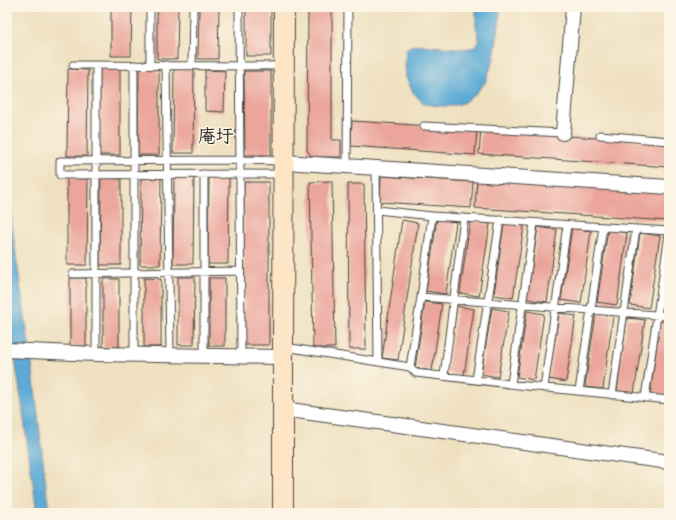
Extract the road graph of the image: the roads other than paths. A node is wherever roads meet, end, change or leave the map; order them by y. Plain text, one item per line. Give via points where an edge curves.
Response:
1 (150, 7) edge
2 (193, 7) edge
3 (239, 7) edge
4 (284, 7) edge
5 (348, 7) edge
6 (573, 7) edge
7 (73, 65) dead end
8 (96, 65) junction
9 (134, 65) junction
10 (150, 65) junction
11 (166, 65) junction
12 (192, 65) junction
13 (239, 66) junction
14 (284, 66) junction
15 (424, 126) dead end
16 (563, 133) joint
17 (600, 136) dead end
18 (669, 141) edge
19 (240, 160) junction
20 (96, 161) junction
21 (134, 161) junction
22 (167, 161) junction
23 (348, 166) junction
24 (284, 168) junction
25 (376, 168) junction
26 (204, 174) junction
27 (240, 174) junction
28 (96, 175) junction
29 (134, 175) junction
30 (167, 175) junction
31 (669, 187) edge
32 (377, 210) junction
33 (432, 216) junction
34 (464, 218) junction
35 (500, 220) junction
36 (534, 223) junction
37 (567, 225) junction
38 (603, 227) junction
39 (636, 229) junction
40 (669, 231) edge
41 (669, 234) edge
42 (204, 271) junction
43 (240, 271) junction
44 (169, 272) junction
45 (96, 273) junction
46 (134, 273) junction
47 (73, 274) dead end
48 (421, 297) junction
49 (454, 300) junction
50 (488, 302) junction
51 (522, 305) junction
52 (556, 308) junction
53 (591, 310) junction
54 (624, 313) junction
55 (657, 316) junction
56 (669, 316) edge
57 (7, 350) edge
58 (283, 352) junction
59 (96, 354) junction
60 (134, 355) junction
61 (170, 355) junction
62 (204, 356) junction
63 (240, 356) junction
64 (378, 362) junction
65 (410, 367) junction
66 (444, 376) junction
67 (476, 380) junction
68 (511, 384) junction
69 (544, 388) junction
70 (578, 391) junction
71 (612, 395) junction
72 (645, 398) junction
73 (669, 400) edge
74 (282, 409) junction
75 (669, 462) edge
76 (283, 513) edge

1 - 10 lane
2 - 12 lane
3 - 13 lane
4 - 14 street
5 - 23 lane
6 - 16 street
7 - 8 lane
8 - 9 lane
8 - 20 lane
9 - 10 lane
9 - 21 lane
10 - 11 lane
11 - 12 lane
11 - 22 lane
12 - 13 lane
13 - 14 lane
13 - 19 lane
14 - 24 street
15 - 16 lane
17 - 18 lane
19 - 22 lane
19 - 24 lane
19 - 27 lane
20 - 21 lane
20 - 28 lane
20 - 28 lane via 60,161 60,175
21 - 22 lane
21 - 29 lane
22 - 30 lane
23 - 24 street
23 - 25 street
24 - 27 lane
24 - 58 street
25 - 31 street
25 - 32 lane
26 - 27 lane
26 - 30 lane
26 - 42 lane
27 - 43 lane
28 - 29 lane
28 - 45 lane
29 - 30 lane
29 - 46 lane
30 - 44 lane
32 - 33 lane
32 - 64 lane
33 - 34 lane
33 - 48 lane
34 - 35 lane
34 - 49 lane
35 - 36 lane
35 - 50 lane
36 - 37 lane
36 - 51 lane
37 - 38 lane
37 - 52 lane
38 - 39 lane
38 - 53 lane
39 - 40 lane
39 - 54 lane
41 - 55 lane
42 - 43 lane
42 - 44 lane
42 - 62 lane
43 - 63 lane
44 - 46 lane
44 - 61 lane
45 - 46 lane
45 - 47 lane
45 - 59 lane
46 - 60 lane
48 - 49 lane
48 - 65 lane
49 - 50 lane
49 - 66 lane
50 - 51 lane
50 - 67 lane
51 - 52 lane
51 - 68 lane
52 - 53 lane
52 - 69 lane
53 - 54 lane
53 - 70 lane
54 - 55 lane
54 - 71 lane
55 - 56 lane
55 - 72 lane
57 - 59 street
58 - 63 street
58 - 64 lane
58 - 74 street
59 - 60 street
60 - 61 street
61 - 62 street
62 - 63 street
64 - 65 lane
65 - 66 lane via 416,373
66 - 67 lane
67 - 68 lane
68 - 69 lane
69 - 70 lane
70 - 71 lane
71 - 72 lane
72 - 73 lane
74 - 75 street
74 - 76 street

